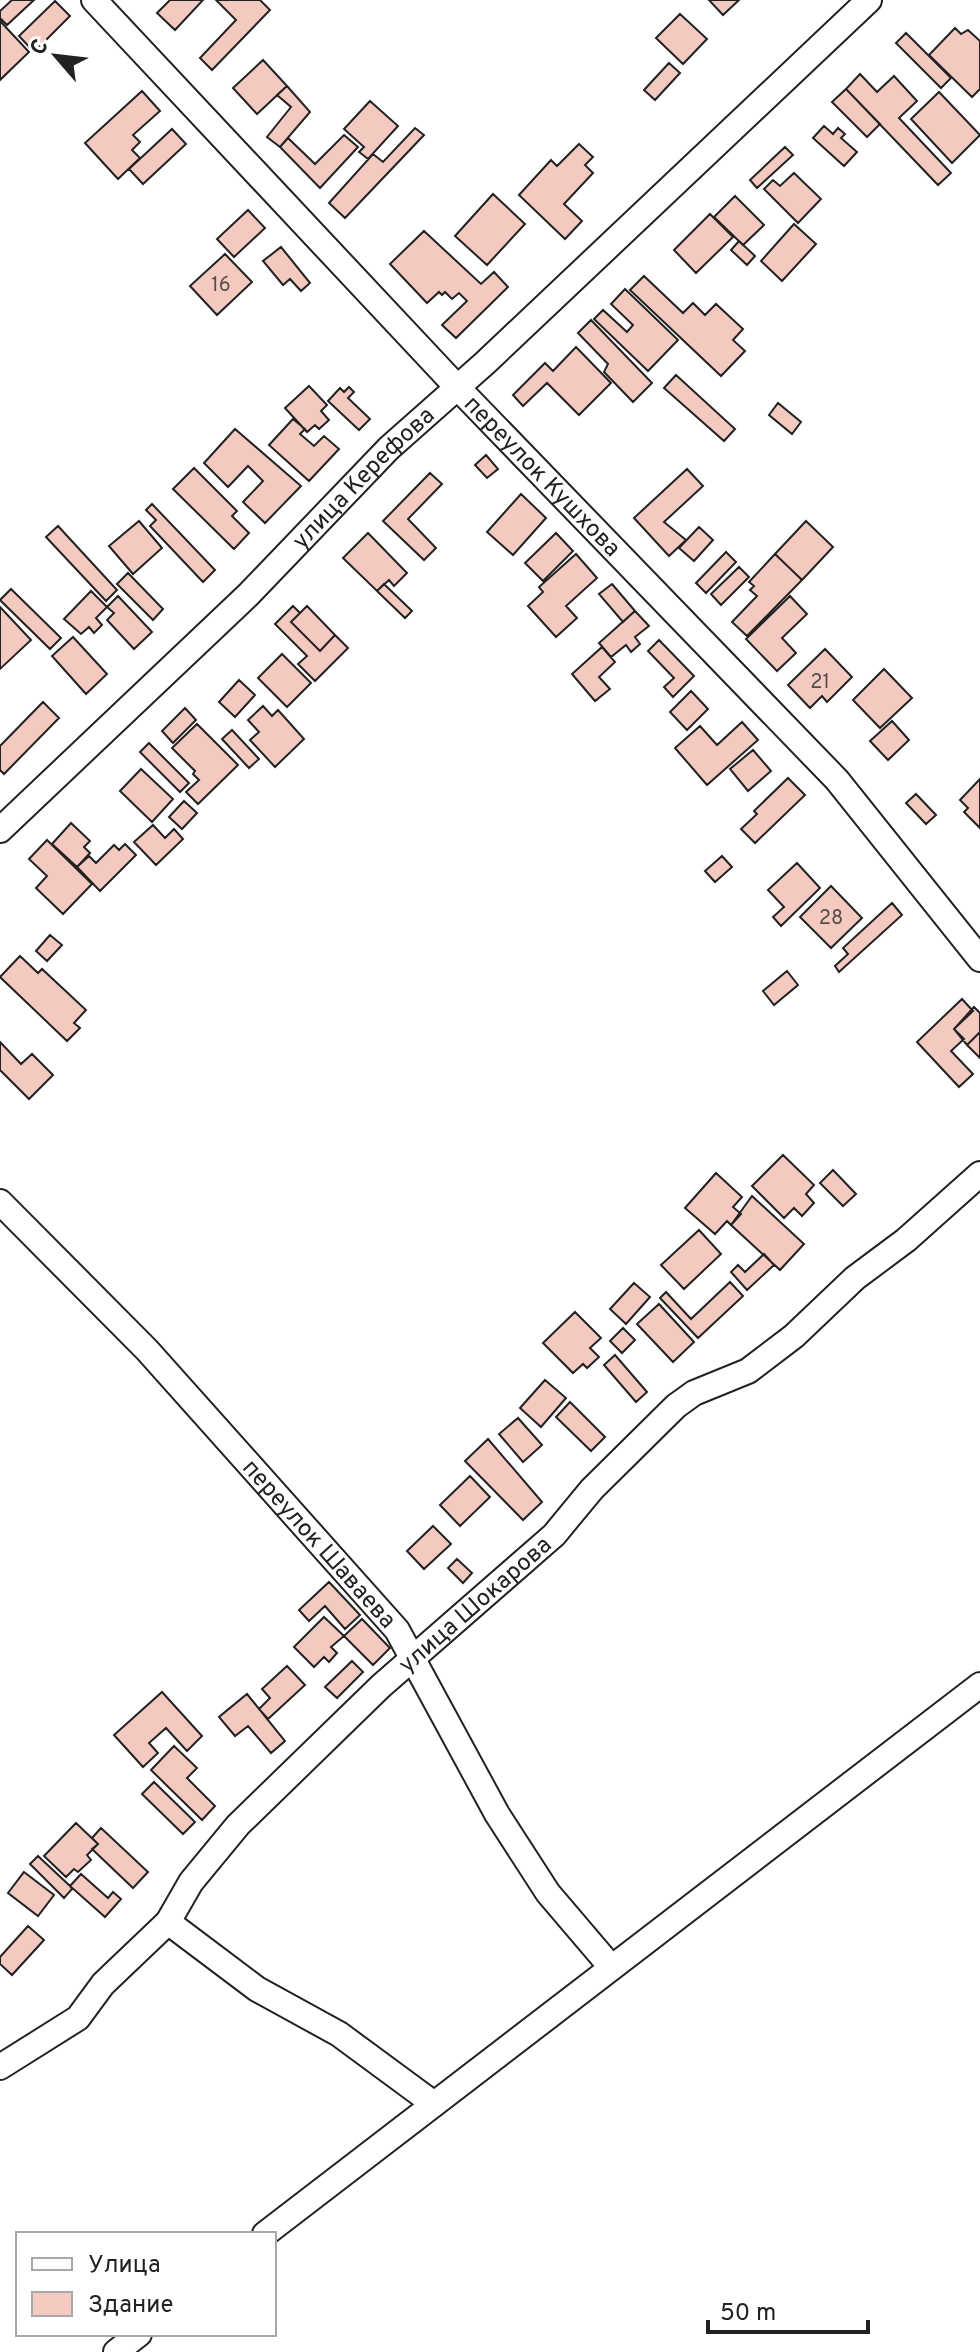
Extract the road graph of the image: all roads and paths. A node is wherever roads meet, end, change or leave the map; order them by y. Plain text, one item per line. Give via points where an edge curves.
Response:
1 (94, 0) edge
2 (869, 0) edge
3 (457, 387) junction
4 (0, 830) edge
5 (980, 959) edge
6 (980, 1174) edge
7 (0, 1202) edge
8 (413, 1658) junction
9 (980, 1685) edge
10 (168, 1922) junction
11 (611, 1967) junction
12 (0, 2067) edge
13 (434, 2104) junction
14 (268, 2232) edge
15 (136, 2336) edge
16 (116, 2352) edge

1 - 3 street, переулок Кушхова
2 - 3 street, улица Керефова
3 - 4 street, улица Керефова
3 - 5 street, переулок Кушхова via 837,780
6 - 8 street, улица Шокарова via 794,1336 748,1371 676,1406 554,1535
7 - 8 street, переулок Шаваева via 147,1350 301,1527 379,1607
8 - 10 street, улица Шокарова via 221,1842
8 - 11 street, переулок Шаваева via 497,1814 548,1893
9 - 11 street
10 - 12 street, улица Шокарова via 103,1984 78,2018
10 - 13 street via 257,1989 339,2034
11 - 13 street
13 - 14 street
15 - 16 street

